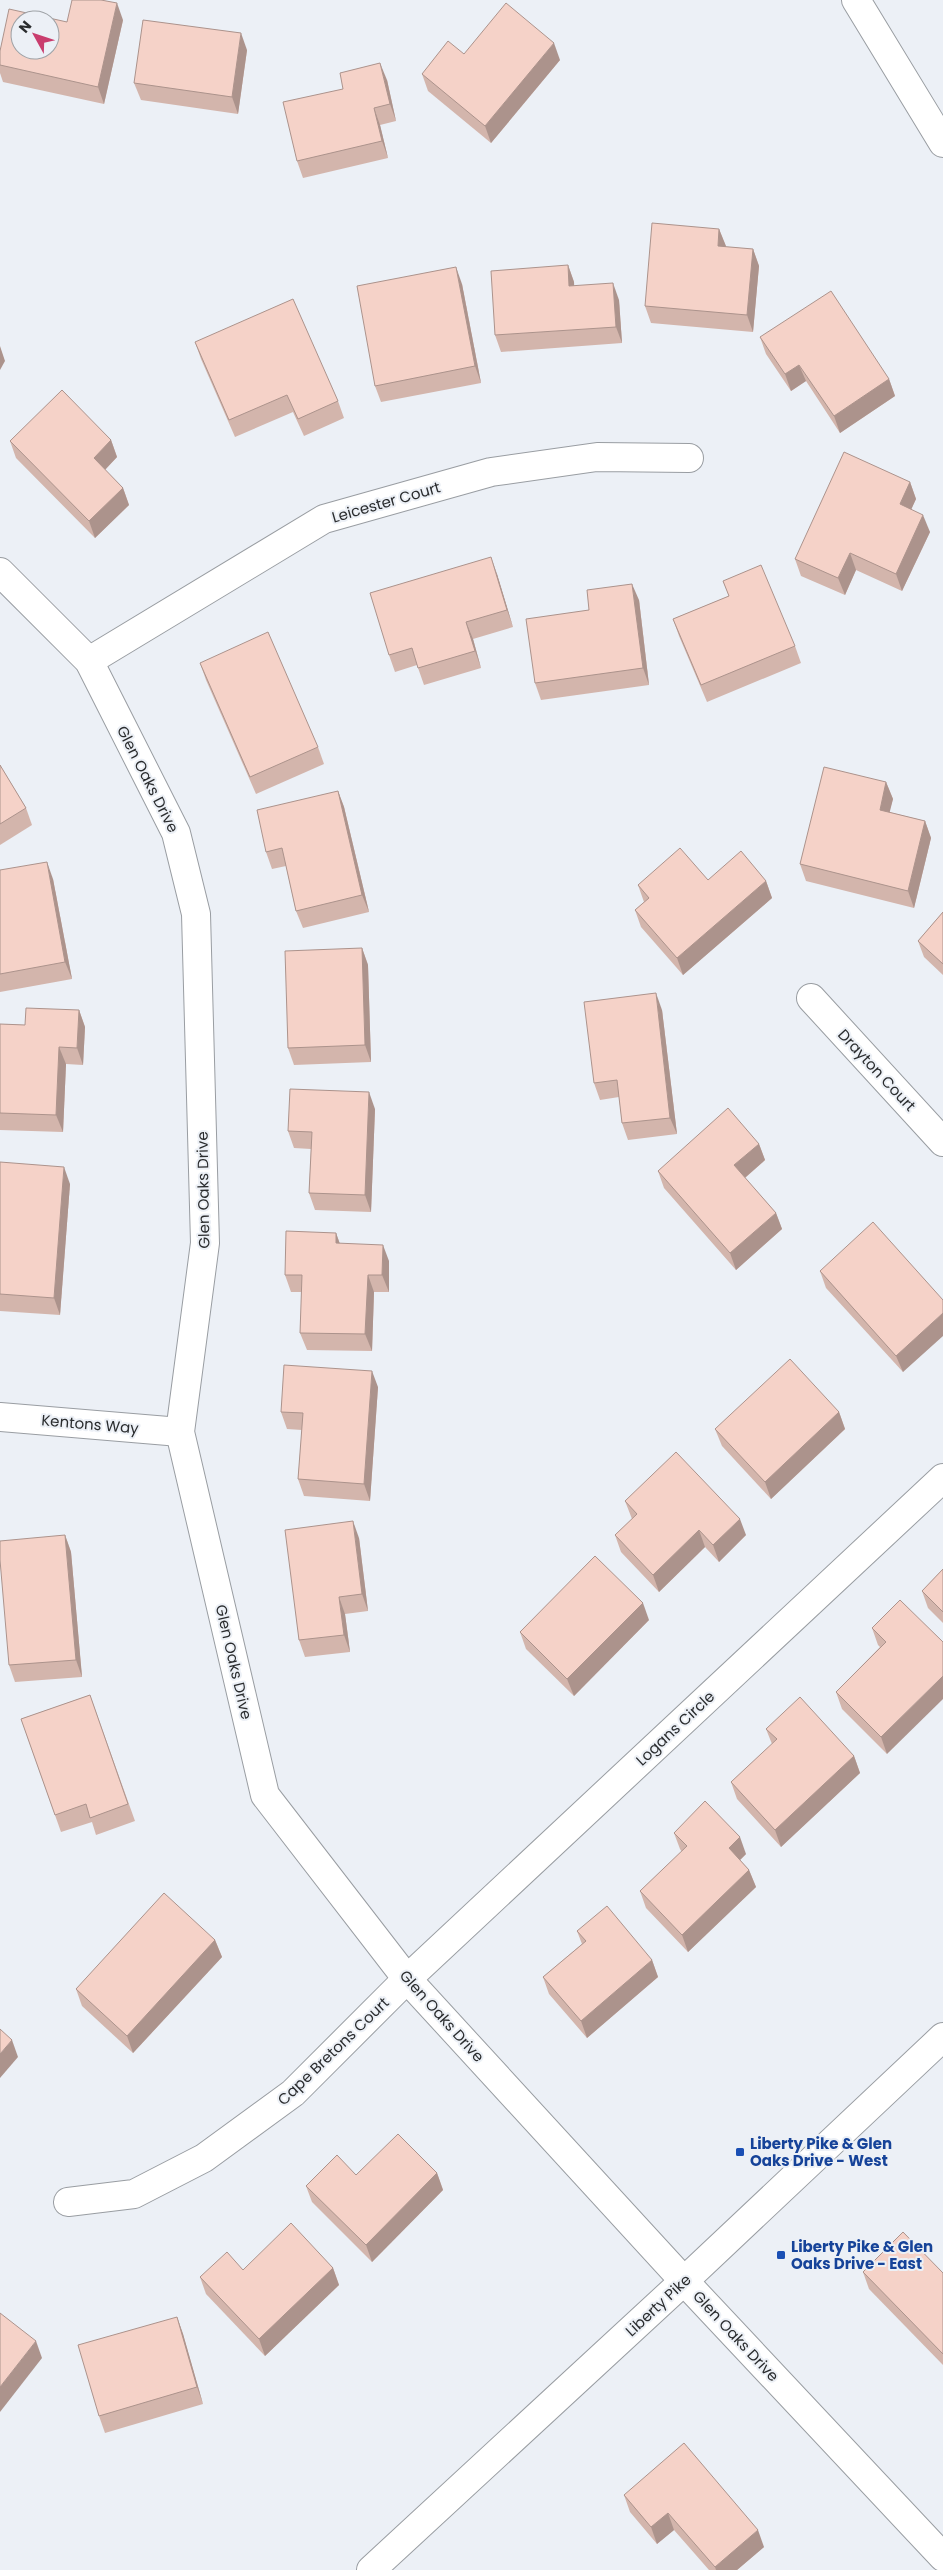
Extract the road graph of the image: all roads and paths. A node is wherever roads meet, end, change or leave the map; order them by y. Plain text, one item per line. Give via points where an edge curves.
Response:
1 (856, 0) edge
2 (943, 143) edge
3 (689, 458) dead end
4 (0, 572) edge
5 (88, 661) junction
6 (811, 998) dead end
7 (943, 1142) edge
8 (0, 1417) edge
9 (180, 1432) junction
10 (943, 1478) edge
11 (407, 1979) junction
12 (943, 2037) edge
13 (68, 2202) dead end
14 (684, 2281) junction
15 (943, 2557) edge
16 (371, 2570) edge

1 - 2 street
3 - 5 street, Leicester Court via 597,457 491,472 324,519
4 - 5 street, Glen Oaks Drive
5 - 9 street, Glen Oaks Drive via 176,833 196,914 205,1243
6 - 7 street, Drayton Court
8 - 9 street, Kentons Way
9 - 11 street, Glen Oaks Drive via 264,1795
10 - 11 street, Logans Circle
11 - 13 street, Cape Bretons Court via 294,2093 204,2158 134,2194
11 - 14 street, Glen Oaks Drive
12 - 14 street, Liberty Pike
14 - 15 street, Glen Oaks Drive
14 - 16 street, Liberty Pike

